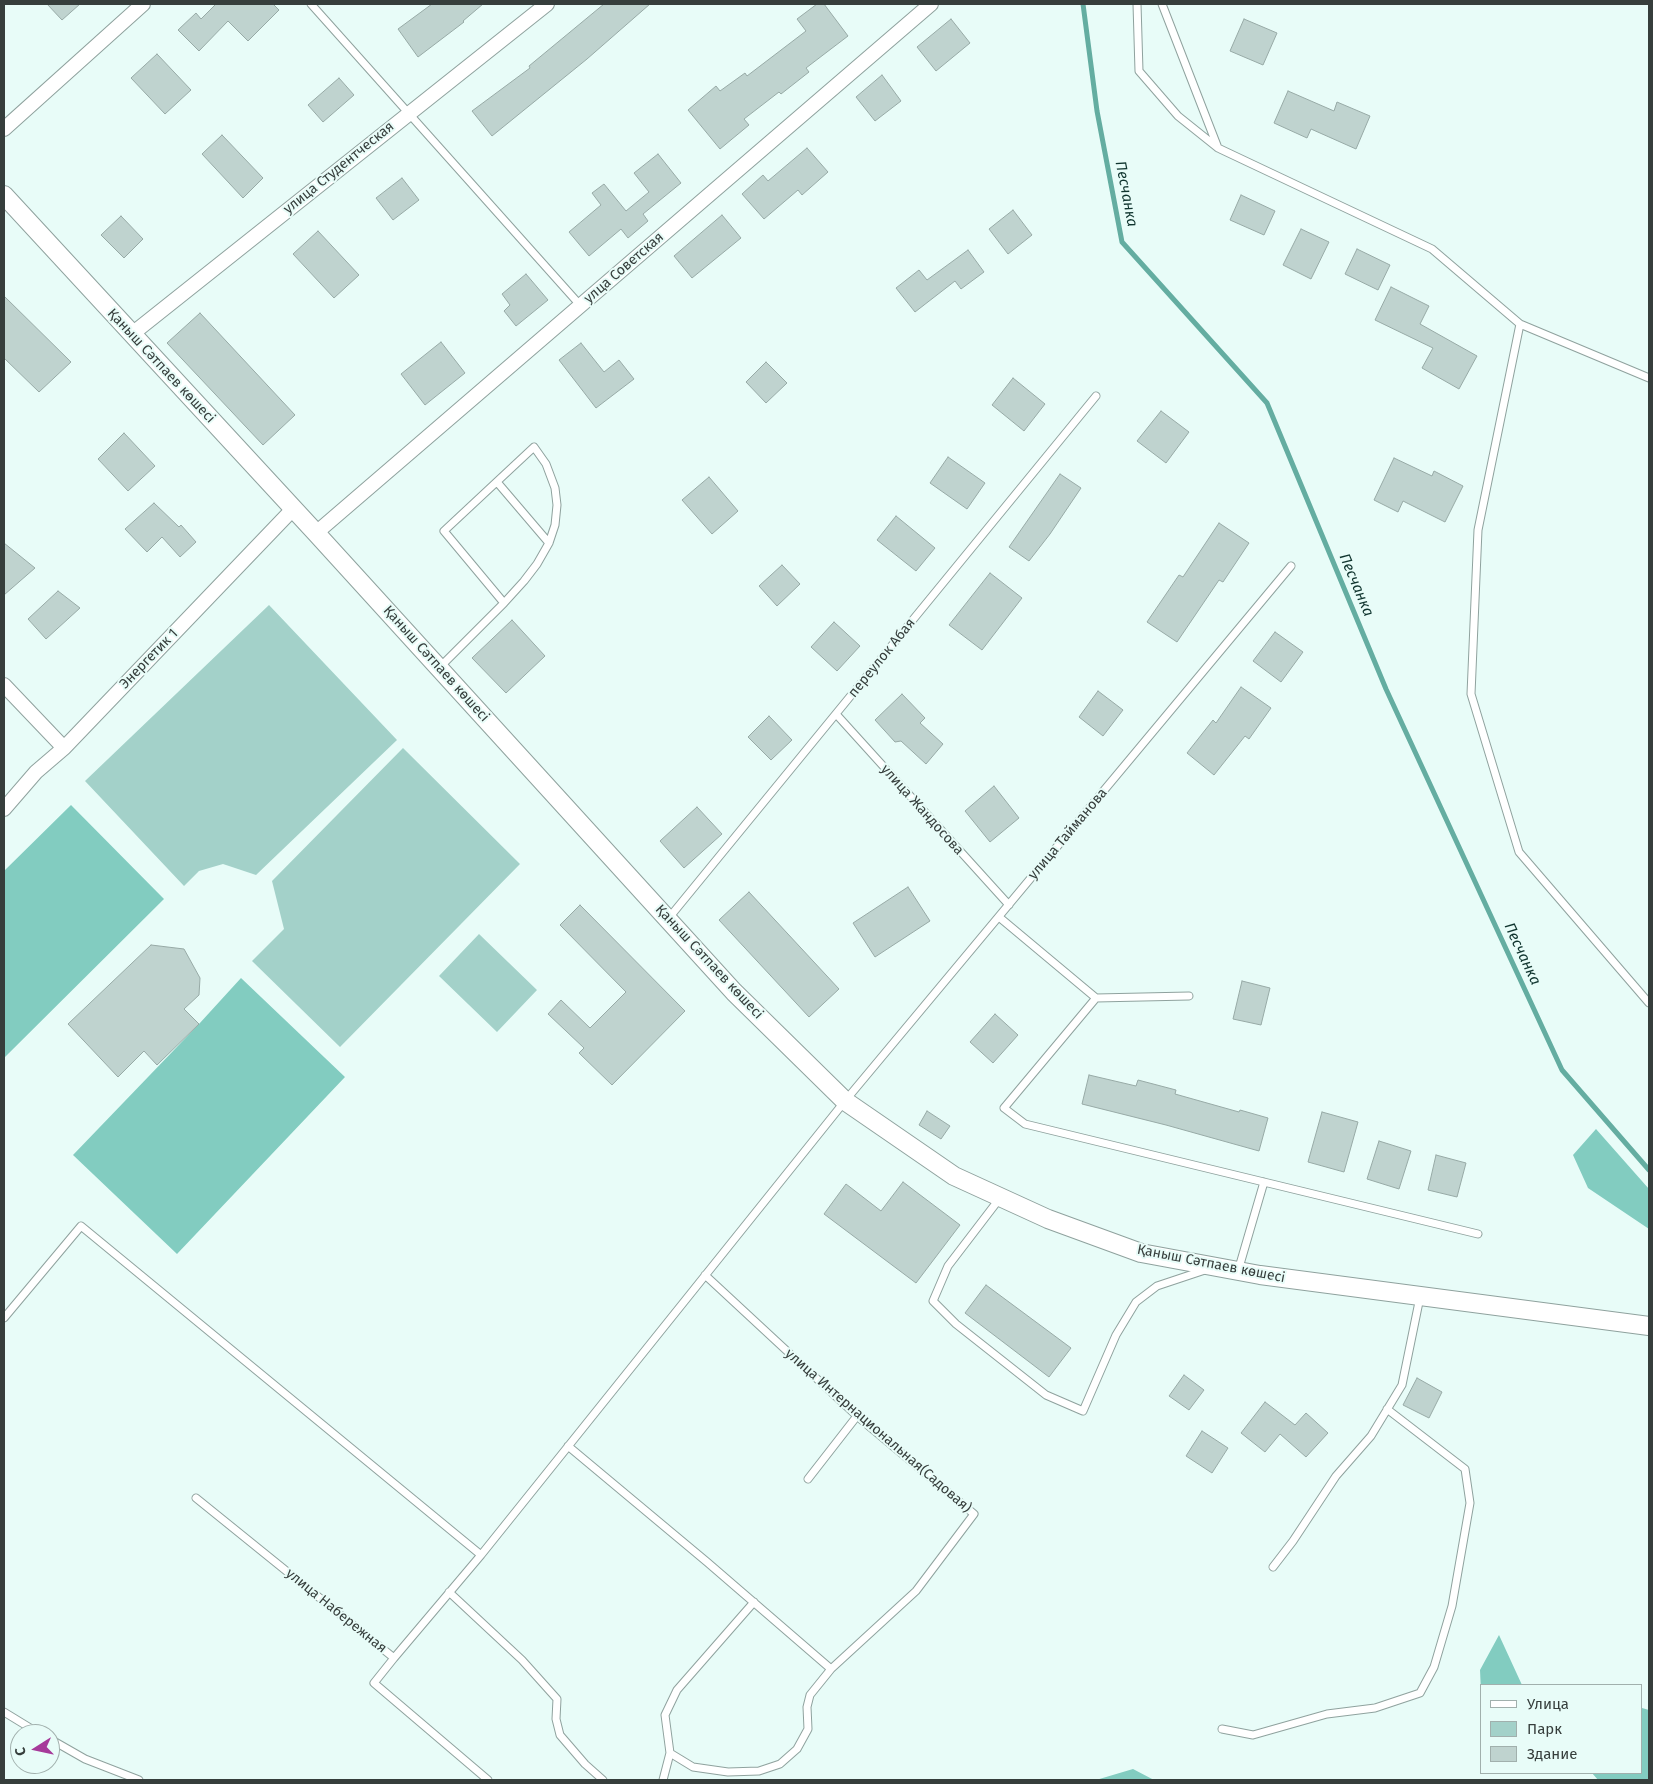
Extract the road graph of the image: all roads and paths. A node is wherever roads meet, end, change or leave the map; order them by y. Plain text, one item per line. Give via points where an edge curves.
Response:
1 (143, 4) edge
2 (311, 4) edge
3 (547, 4) edge
4 (931, 4) edge
5 (1137, 4) edge
6 (1162, 4) edge
7 (409, 112) junction
8 (4, 129) edge
9 (1218, 148) junction
10 (4, 195) edge
11 (580, 305) junction
12 (1520, 324) junction
13 (132, 334) junction
14 (1649, 378) edge
15 (1096, 396) dead end
16 (497, 482) junction
17 (294, 509) junction
18 (316, 532) junction
19 (549, 543) junction
20 (1291, 566) dead end
21 (504, 603) junction
22 (439, 668) junction
23 (4, 685) edge
24 (836, 714) junction
25 (64, 748) junction
26 (4, 810) edge
27 (1008, 905) junction
28 (999, 917) junction
29 (668, 919) junction
30 (1189, 996) dead end
31 (1096, 998) junction
32 (1649, 1003) edge
33 (846, 1101) junction
34 (1264, 1182) junction
35 (1000, 1198) junction
36 (1478, 1234) dead end
37 (1215, 1267) junction
38 (1238, 1271) junction
39 (706, 1275) junction
40 (1420, 1296) junction
41 (4, 1318) edge
42 (1642, 1325) edge
43 (1387, 1410) junction
44 (857, 1416) junction
45 (568, 1446) junction
46 (808, 1480) dead end
47 (196, 1498) dead end
48 (481, 1555) junction
49 (1273, 1567) dead end
50 (450, 1592) junction
51 (754, 1602) junction
52 (394, 1658) junction
53 (831, 1669) junction
54 (4, 1712) edge
55 (24, 1724) edge
56 (1222, 1729) dead end
57 (60, 1745) edge
58 (670, 1754) junction
59 (139, 1780) edge
60 (488, 1780) edge
61 (603, 1780) edge
62 (663, 1780) edge

1 - 8 street
2 - 7 lane
3 - 7 street, улица Студентческая
4 - 11 street, улца Советская
5 - 9 lane via 1139,71 1178,116
6 - 9 lane
7 - 11 lane
7 - 13 street, улица Студентческая
9 - 12 lane via 1432,249
10 - 13 street, Қаныш Сәтпаев көшесі
11 - 18 street, улца Советская
12 - 14 lane
12 - 32 lane via 1478,530 1470,694 1519,852
13 - 17 street, Қаныш Сәтпаев көшесі
15 - 24 lane, переулок Абая
16 - 19 lane
16 - 19 lane via 534,447 546,464 555,488 555,525
16 - 21 lane via 444,530
17 - 18 street, Қаныш Сәтпаев көшесі
17 - 25 street, Энергетик 1
18 - 22 street, Қаныш Сәтпаев көшесі
19 - 21 lane via 537,564
20 - 27 lane, улица Тайманова
21 - 22 lane
22 - 29 street, Қаныш Сәтпаев көшесі
23 - 25 street
24 - 27 lane, улица Жандосова
24 - 29 lane, переулок Абая
25 - 26 street, Энергетик 1 via 36,772
27 - 28 lane, улица Тайманова
28 - 31 lane
28 - 33 lane, улица Тайманова
29 - 33 street, Қаныш Сәтпаев көшесі via 734,992
30 - 31 lane
31 - 34 lane via 1004,1108 1025,1124
33 - 35 street, Қаныш Сәтпаев көшесі via 954,1176
33 - 39 lane, улица Тайманова
34 - 36 lane
34 - 38 lane
35 - 37 street, Қаныш Сәтпаев көшесі via 1141,1253
35 - 37 lane via 948,1266 933,1301 956,1324 1046,1394 1083,1411 1116,1335 1136,1302 1157,1286
37 - 38 street, Қаныш Сәтпаев көшесі
38 - 40 street, Қаныш Сәтпаев көшесі
39 - 44 lane, улица Интернациональная(Садовая)
39 - 45 lane, улица Набережная
40 - 42 street, Қаныш Сәтпаев көшесі
40 - 43 lane via 1402,1385
41 - 48 lane via 81,1226
43 - 49 lane
43 - 56 lane via 1465,1469 1470,1503 1452,1606 1434,1667 1420,1693 1375,1708 1327,1714 1253,1735
44 - 46 lane
44 - 53 lane, улица Интернациональная(Садовая) via 974,1514 916,1591
45 - 48 lane, улица Набережная
45 - 51 lane
47 - 52 lane, улица Набережная
48 - 50 lane, улица Набережная
50 - 52 lane, улица Набережная
50 - 61 lane via 558,1699 556,1719 560,1735
51 - 53 lane
51 - 58 lane via 677,1690 666,1715
52 - 60 lane via 374,1683
53 - 58 lane via 810,1695 808,1729 797,1749 780,1764 759,1771 728,1772 692,1767
54 - 55 lane
57 - 59 lane via 85,1759
58 - 62 lane

